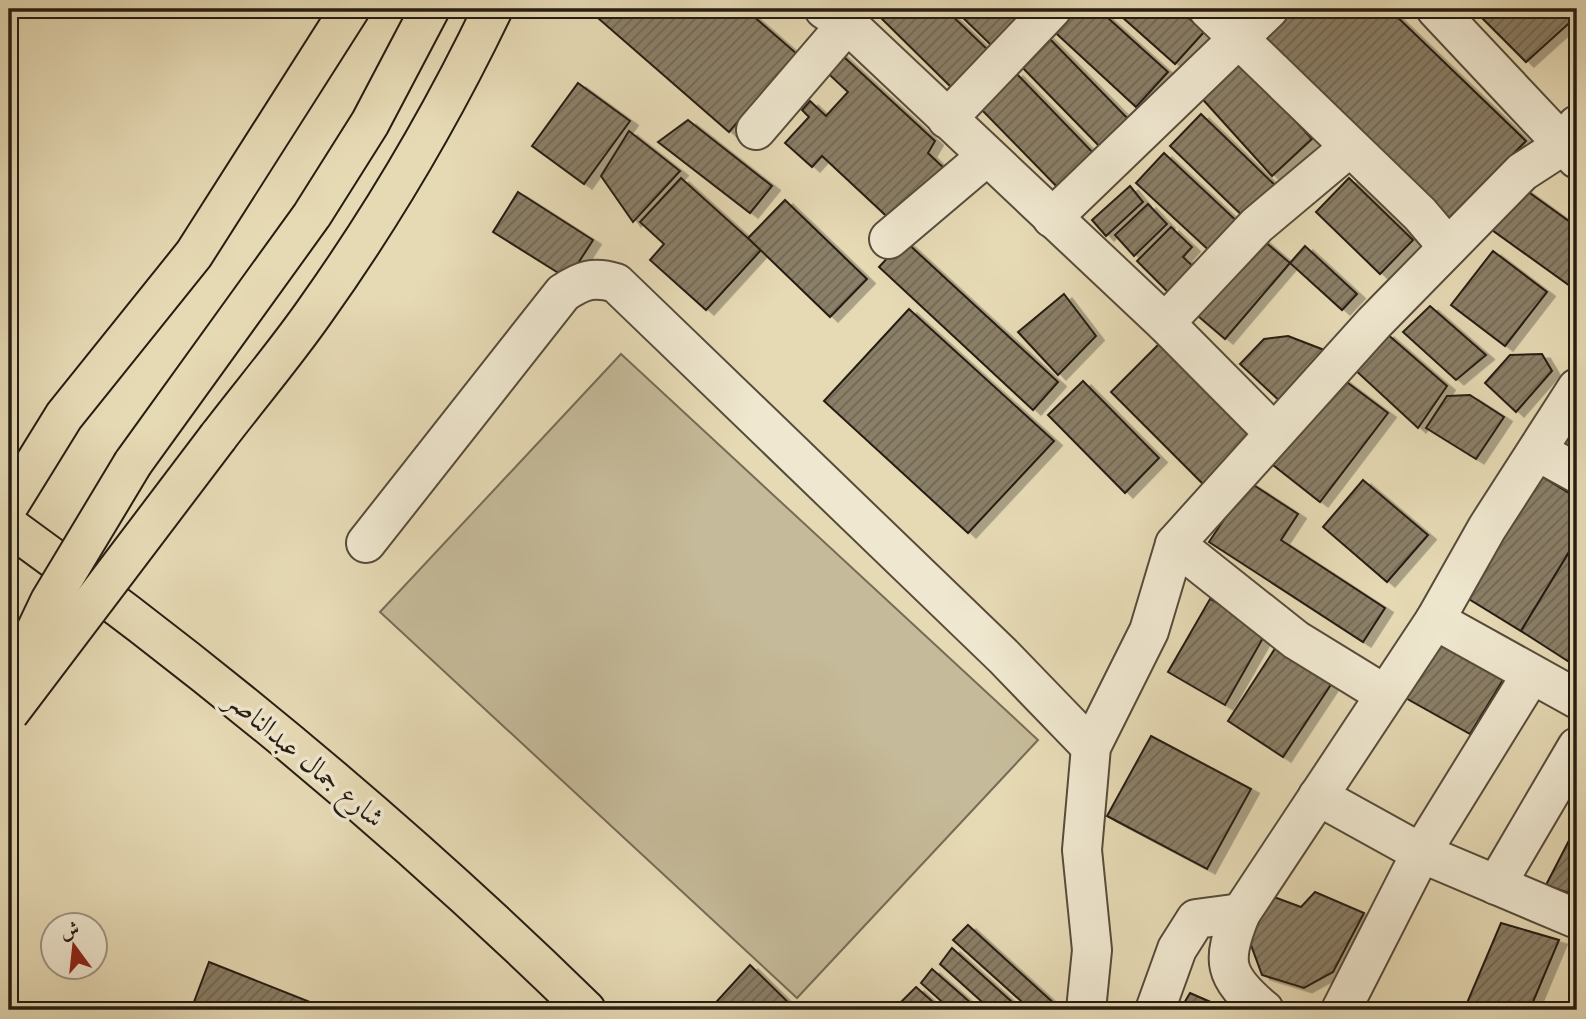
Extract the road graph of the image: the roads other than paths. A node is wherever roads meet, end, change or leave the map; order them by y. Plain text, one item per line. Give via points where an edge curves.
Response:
1 (333, 9) edge
2 (350, 9) edge
3 (430, 9) edge
4 (493, 9) edge
5 (1052, 9) edge
6 (1208, 9) edge
7 (1269, 9) edge
8 (1436, 9) edge
9 (848, 17) edge
10 (1239, 39) junction
11 (309, 76) junction
12 (947, 119) junction
13 (756, 130) dead end
14 (1572, 144) edge
15 (1350, 148) junction
16 (987, 156) junction
17 (1052, 218) junction
18 (889, 239) dead end
19 (1448, 247) junction
20 (1164, 323) junction
21 (1577, 388) edge
22 (64, 416) junction
23 (1274, 433) junction
24 (1537, 451) junction
25 (9, 462) edge
26 (1577, 473) edge
27 (9, 505) edge
28 (9, 526) edge
29 (366, 543) dead end
30 (1175, 544) junction
31 (1434, 621) junction
32 (1531, 676) junction
33 (9, 687) edge
34 (1384, 694) junction
35 (1577, 699) edge
36 (9, 713) edge
37 (1091, 747) junction
38 (1577, 747) edge
39 (1318, 796) junction
40 (1421, 853) junction
41 (1496, 885) junction
42 (1241, 913) junction
43 (1577, 919) edge
44 (586, 1010) edge
45 (1086, 1010) edge
46 (1156, 1010) edge
47 (1264, 1010) edge
48 (1341, 1010) edge

1 - 11 main road
2 - 11 main road
3 - 33 main road, bridge via 370,123 312,215 90,531
4 - 36 main road, bridge via 406,167 323,299
5 - 12 street
6 - 10 street
7 - 10 street
8 - 14 street
9 - 12 street
9 - 13 street
10 - 15 street
10 - 17 street
11 - 22 main road via 194,254
12 - 16 street
14 - 19 street via 1522,172
15 - 19 street
15 - 20 street via 1257,225
16 - 17 street
16 - 18 street
17 - 20 street
19 - 23 street
20 - 23 street
21 - 24 street
22 - 25 main road
22 - 27 main road
23 - 30 street
24 - 26 street
24 - 31 street
28 - 44 main road, شارع جمال عبدالناصر via 133,616 338,781
29 - 37 street via 563,293 580,281 597,277 617,283
30 - 34 street via 1296,640
30 - 37 street via 1149,631
31 - 32 street
31 - 34 street
32 - 35 street
32 - 40 street
34 - 39 street
37 - 45 street via 1082,850 1092,950
38 - 41 street
39 - 40 street
39 - 42 street
40 - 41 street
40 - 48 street
41 - 43 street
42 - 46 street via 1196,919 1177,949
42 - 47 street via 1228,944 1231,973

